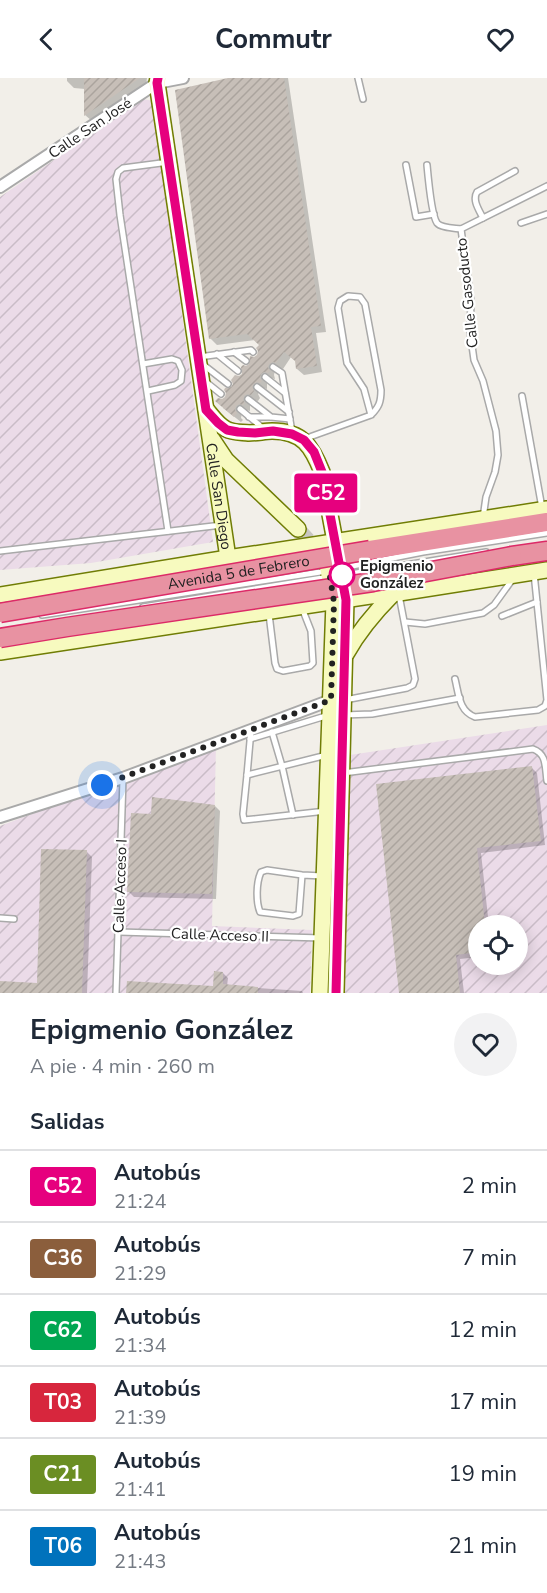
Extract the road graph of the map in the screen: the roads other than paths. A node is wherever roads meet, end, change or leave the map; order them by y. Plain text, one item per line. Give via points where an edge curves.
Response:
1 (183, 78) edge
2 (358, 78) edge
3 (158, 80) edge
4 (363, 99) dead end
5 (169, 162) junction
6 (406, 165) dead end
7 (427, 165) dead end
8 (515, 171) dead end
9 (547, 186) edge
10 (0, 187) edge
11 (434, 214) junction
12 (547, 214) edge
13 (483, 218) junction
14 (521, 223) dead end
15 (461, 229) junction
16 (234, 352) junction
17 (254, 352) dead end
18 (217, 354) junction
19 (198, 359) junction
20 (246, 361) dead end
21 (143, 364) junction
22 (273, 367) dead end
23 (238, 371) dead end
24 (265, 377) dead end
25 (201, 378) junction
26 (228, 384) dead end
27 (257, 387) dead end
28 (148, 391) junction
29 (285, 393) junction
30 (221, 394) dead end
31 (522, 396) dead end
32 (248, 399) dead end
33 (240, 409) dead end
34 (206, 410) junction
35 (371, 415) junction
36 (249, 417) junction
37 (269, 424) junction
38 (294, 426) junction
39 (209, 434) junction
40 (546, 514) edge
41 (483, 519) junction
42 (223, 525) junction
43 (298, 529) tunnel mouth
44 (168, 531) junction
45 (547, 533) edge
46 (329, 542) junction
47 (0, 550) edge
48 (491, 551) dead end
49 (547, 551) edge
50 (228, 558) junction
51 (547, 561) edge
52 (250, 562) dead end
53 (541, 571) edge
54 (335, 573) junction
55 (516, 574) junction
56 (449, 577) dead end
57 (57, 587) junction
58 (396, 594) junction
59 (0, 596) edge
60 (340, 601) junction
61 (537, 602) junction
62 (141, 607) dead end
63 (301, 607) junction
64 (269, 612) junction
65 (0, 613) edge
66 (35, 616) dead end
67 (502, 616) dead end
68 (340, 620) junction
69 (405, 622) junction
70 (0, 638) edge
71 (0, 652) edge
72 (341, 655) junction
73 (455, 679) dead end
74 (460, 698) junction
75 (337, 708) junction
76 (272, 732) junction
77 (250, 734) junction
78 (329, 754) junction
79 (282, 766) junction
80 (341, 773) junction
81 (247, 775) junction
82 (123, 778) junction
83 (547, 781) edge
84 (327, 811) junction
85 (293, 815) junction
86 (0, 817) edge
87 (302, 876) junction
88 (324, 876) junction
89 (0, 918) edge
90 (14, 919) dead end
91 (118, 932) junction
92 (330, 938) junction
93 (116, 993) edge
94 (320, 993) edge
95 (336, 993) edge

1 - 3 street, Calle San José
2 - 4 lane
3 - 5 main road, Calle San Diego
3 - 10 street, Calle San José
5 - 19 main road, Calle San Diego
5 - 21 lane via 123,168 116,179
6 - 11 lane via 416,218
7 - 11 lane
8 - 13 lane via 474,196
9 - 13 lane, Calle Gasoducto
11 - 15 lane via 437,223
12 - 14 lane
13 - 15 lane, Calle Gasoducto
15 - 41 lane, Calle Gasoducto via 474,360 496,431 498,455
16 - 17 lane
16 - 18 lane
16 - 20 lane
18 - 19 lane
18 - 23 lane
19 - 25 main road, Calle San Diego
19 - 26 lane
21 - 28 lane
21 - 28 lane via 172,359 178,361 182,370 181,381 175,386
22 - 29 lane via 282,374
24 - 29 lane
25 - 30 lane
25 - 34 main road, Calle San Diego
27 - 38 lane
28 - 44 lane
29 - 38 lane
31 - 40 lane
32 - 37 lane
33 - 36 lane
34 - 37 main road via 227,430 247,433
34 - 39 main road, Calle San Diego
35 - 35 lane via 378,408 381,390 365,304 360,297 348,296 340,301 338,309 347,363 364,389
35 - 38 lane
36 - 37 lane
36 - 37 lane
37 - 38 main road via 273,431
38 - 46 main road via 314,452 322,472
39 - 42 main road, Calle San Diego
39 - 43 main road via 226,460
40 - 41 main road, Avenida 5 de Febrero
40 - 65 highway, Avenida 5 de Febrero, bridge via 513,527
41 - 46 main road, Avenida 5 de Febrero
42 - 44 lane
42 - 50 main road, Calle San Diego
44 - 47 lane
45 - 54 lane via 423,552
46 - 50 main road, Avenida 5 de Febrero
46 - 54 main road
48 - 54 lane
49 - 70 highway, Avenida 5 de Febrero, bridge via 373,582
50 - 57 main road, Avenida 5 de Febrero
51 - 56 main road
52 - 57 main road
53 - 55 main road
53 - 61 lane
54 - 60 main road
54 - 62 lane
54 - 66 lane
55 - 58 main road
55 - 69 lane via 494,605 483,613 425,624
57 - 59 main road, Avenida 5 de Febrero
58 - 60 main road
58 - 69 lane
58 - 72 main road via 369,619
60 - 63 main road
60 - 68 main road
61 - 67 lane
61 - 74 lane via 547,700 544,706 538,710 475,717 463,709
63 - 64 main road
63 - 64 lane via 311,631 313,663 283,671 275,663
64 - 71 main road
68 - 72 main road
68 - 75 main road
69 - 75 lane via 413,685
72 - 75 main road
72 - 92 main road
73 - 74 lane
74 - 75 lane via 372,714
75 - 76 lane
75 - 77 street
75 - 78 main road
75 - 80 main road
76 - 77 lane
76 - 79 lane
77 - 81 lane
77 - 82 street
78 - 79 lane
78 - 84 main road
79 - 81 lane
79 - 85 lane
80 - 83 lane via 533,749 544,756
80 - 92 main road
81 - 85 lane via 244,820
82 - 86 street
82 - 91 lane, Calle Acceso I
84 - 85 lane
84 - 88 main road
87 - 87 lane via 261,872 257,907 260,912 299,914
87 - 88 lane
88 - 92 main road
89 - 90 lane
91 - 92 lane, Calle Acceso II
91 - 93 lane, Calle Acceso I
92 - 94 main road
92 - 95 main road

